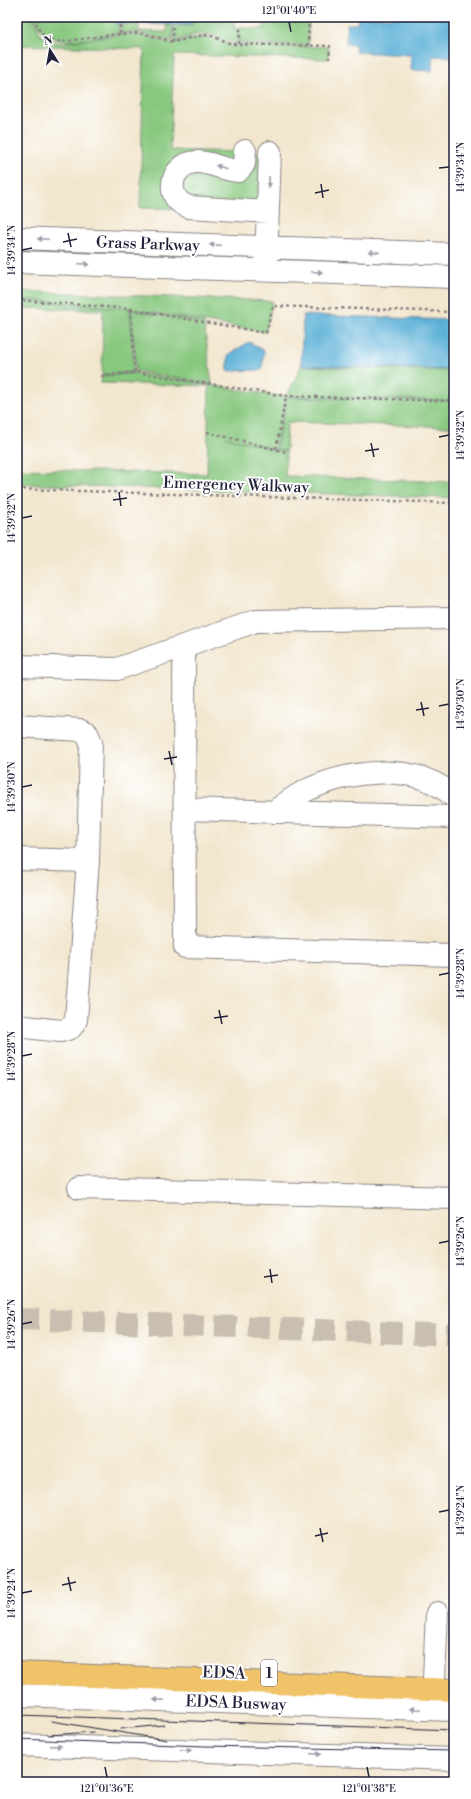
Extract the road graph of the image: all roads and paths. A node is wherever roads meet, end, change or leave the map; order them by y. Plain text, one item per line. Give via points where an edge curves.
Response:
1 (34, 17) edge
2 (309, 17) edge
3 (120, 23) dead end
4 (173, 25) dead end
5 (240, 28) dead end
6 (120, 34) junction
7 (173, 42) junction
8 (239, 44) junction
9 (308, 46) junction
10 (329, 60) dead end
11 (244, 151) dead end
12 (270, 152) dead end
13 (268, 212) junction
14 (17, 238) edge
15 (267, 247) junction
16 (413, 253) junction
17 (454, 254) edge
18 (17, 262) edge
19 (265, 270) junction
20 (413, 275) junction
21 (454, 277) edge
22 (17, 302) edge
23 (131, 309) junction
24 (454, 312) edge
25 (135, 372) junction
26 (101, 376) dead end
27 (286, 396) junction
28 (454, 401) edge
29 (207, 432) dead end
30 (276, 449) junction
31 (286, 452) dead end
32 (17, 489) edge
33 (454, 502) edge
34 (454, 618) edge
35 (184, 646) junction
36 (17, 666) edge
37 (17, 726) edge
38 (454, 797) edge
39 (185, 809) junction
40 (274, 812) junction
41 (454, 817) edge
42 (17, 859) edge
43 (88, 861) junction
44 (454, 955) edge
45 (17, 1026) edge
46 (79, 1188) dead end
47 (454, 1198) edge
48 (437, 1613) dead end
49 (17, 1664) edge
50 (17, 1674) edge
51 (444, 1680) edge
52 (454, 1690) edge
53 (17, 1695) edge
54 (454, 1710) edge
55 (17, 1745) edge
56 (454, 1759) edge

1 - 6 path via 43,35 58,42
2 - 9 path
3 - 6 path
4 - 7 path
5 - 8 path
6 - 7 path via 137,33
7 - 8 path via 203,35
8 - 9 path
9 - 10 path via 330,46
11 -> 13 lane via 244,164 238,170 201,162 184,166 174,176 174,194 180,203 189,207
12 -> 13 lane
13 - 15 lane
15 -> 14 lane, Grass Parkway
16 -> 15 lane, Grass Parkway
15 - 19 lane
16 - 17 lane, Grass Parkway
16 - 20 lane
18 -> 19 lane, Grass Parkway
19 -> 20 lane, Grass Parkway
20 - 21 lane, Grass Parkway
22 - 23 path via 20,300
23 - 24 path via 266,333 273,306
23 - 25 path
25 - 26 path
25 - 27 path
27 - 28 path
27 - 30 path
29 - 30 path
30 - 31 path
32 - 33 path, Emergency Walkway
34 - 35 lane via 256,621
35 - 36 lane via 117,669
35 - 39 lane
37 - 43 lane via 81,730 87,733 91,742
38 - 40 lane via 430,781 412,776 364,774 341,778 306,791
39 - 40 lane
39 - 44 lane via 185,948
40 - 41 lane
42 - 43 lane
43 - 45 lane via 76,1020 71,1028 61,1032
46 - 47 lane
48 - 51 lane
49 - 51 highway, EDSA / 1
50 - 52 highway
54 -> 53 lane, EDSA Busway
55 -> 56 lane

